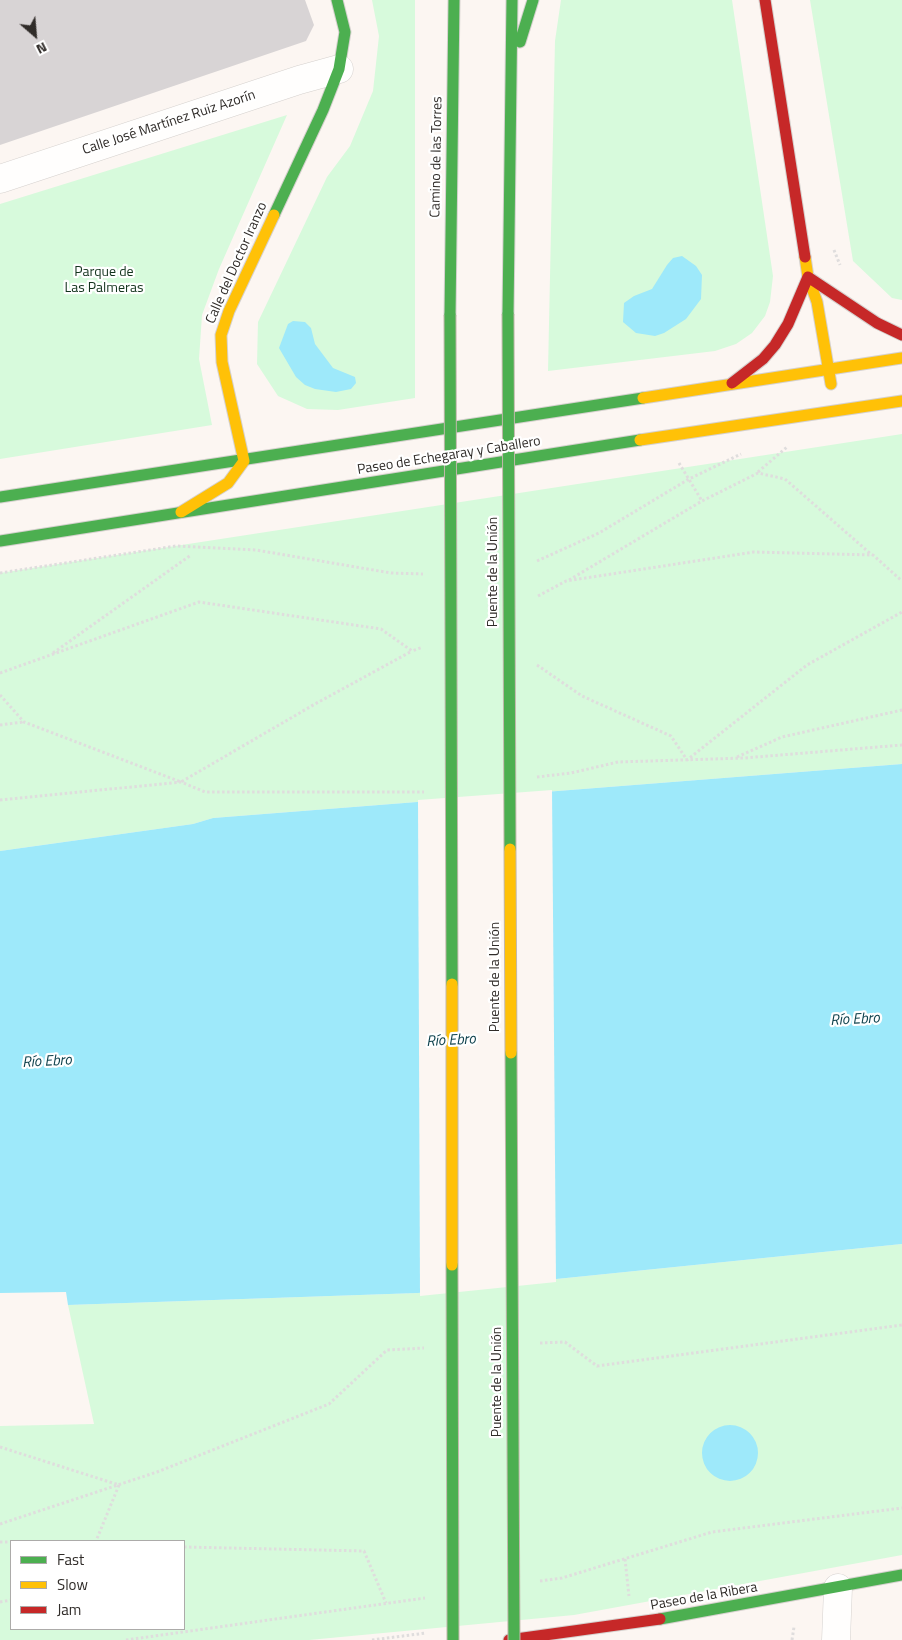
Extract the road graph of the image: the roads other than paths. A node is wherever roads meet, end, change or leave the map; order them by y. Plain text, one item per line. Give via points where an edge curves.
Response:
1 (337, 0) edge
2 (454, 0) edge
3 (512, 0) edge
4 (533, 0) edge
5 (765, 0) edge
6 (513, 67) junction
7 (338, 69) junction
8 (0, 179) edge
9 (808, 277) junction
10 (902, 335) edge
11 (902, 358) edge
12 (828, 369) junction
13 (730, 384) junction
14 (831, 384) junction
15 (843, 389) dead end
16 (818, 391) dead end
17 (855, 395) dead end
18 (902, 401) edge
19 (798, 403) dead end
20 (879, 404) junction
21 (765, 421) junction
22 (244, 460) junction
23 (0, 497) edge
24 (175, 515) junction
25 (0, 541) edge
26 (902, 1575) edge
27 (838, 1588) junction
28 (453, 1640) edge
29 (509, 1640) edge
30 (514, 1640) edge
31 (836, 1640) edge

1 - 7 main road, Calle del Doctor Iranzo via 345,32
2 - 28 main road, Camino de las Torres, bridge via 450,315
3 - 6 main road
4 - 6 main road
5 - 9 main road
6 - 30 main road, Puente de la Unión, bridge via 508,314
7 - 8 street, Calle José Martínez Ruiz Azorín
7 - 22 main road, Calle del Doctor Iranzo via 323,110 224,324 222,362
9 - 10 main road via 877,323
9 - 12 main road via 818,302
9 - 13 main road via 775,346 763,360
11 - 12 main road, Paseo de Echegaray y Caballero
12 - 13 main road, Paseo de Echegaray y Caballero
12 - 14 main road
13 - 22 main road, Paseo de Echegaray y Caballero
14 - 15 main road
14 - 16 main road
17 - 20 main road
18 - 20 main road, Paseo de Echegaray y Caballero
19 - 21 main road
20 - 21 main road, Paseo de Echegaray y Caballero
21 - 24 main road, Paseo de Echegaray y Caballero
22 - 23 main road, Paseo de Echegaray y Caballero
22 - 24 main road via 228,483
24 - 25 main road, Paseo de Echegaray y Caballero
26 - 27 main road, Paseo de la Ribera
27 - 29 main road, Paseo de la Ribera via 685,1616
27 - 31 street

